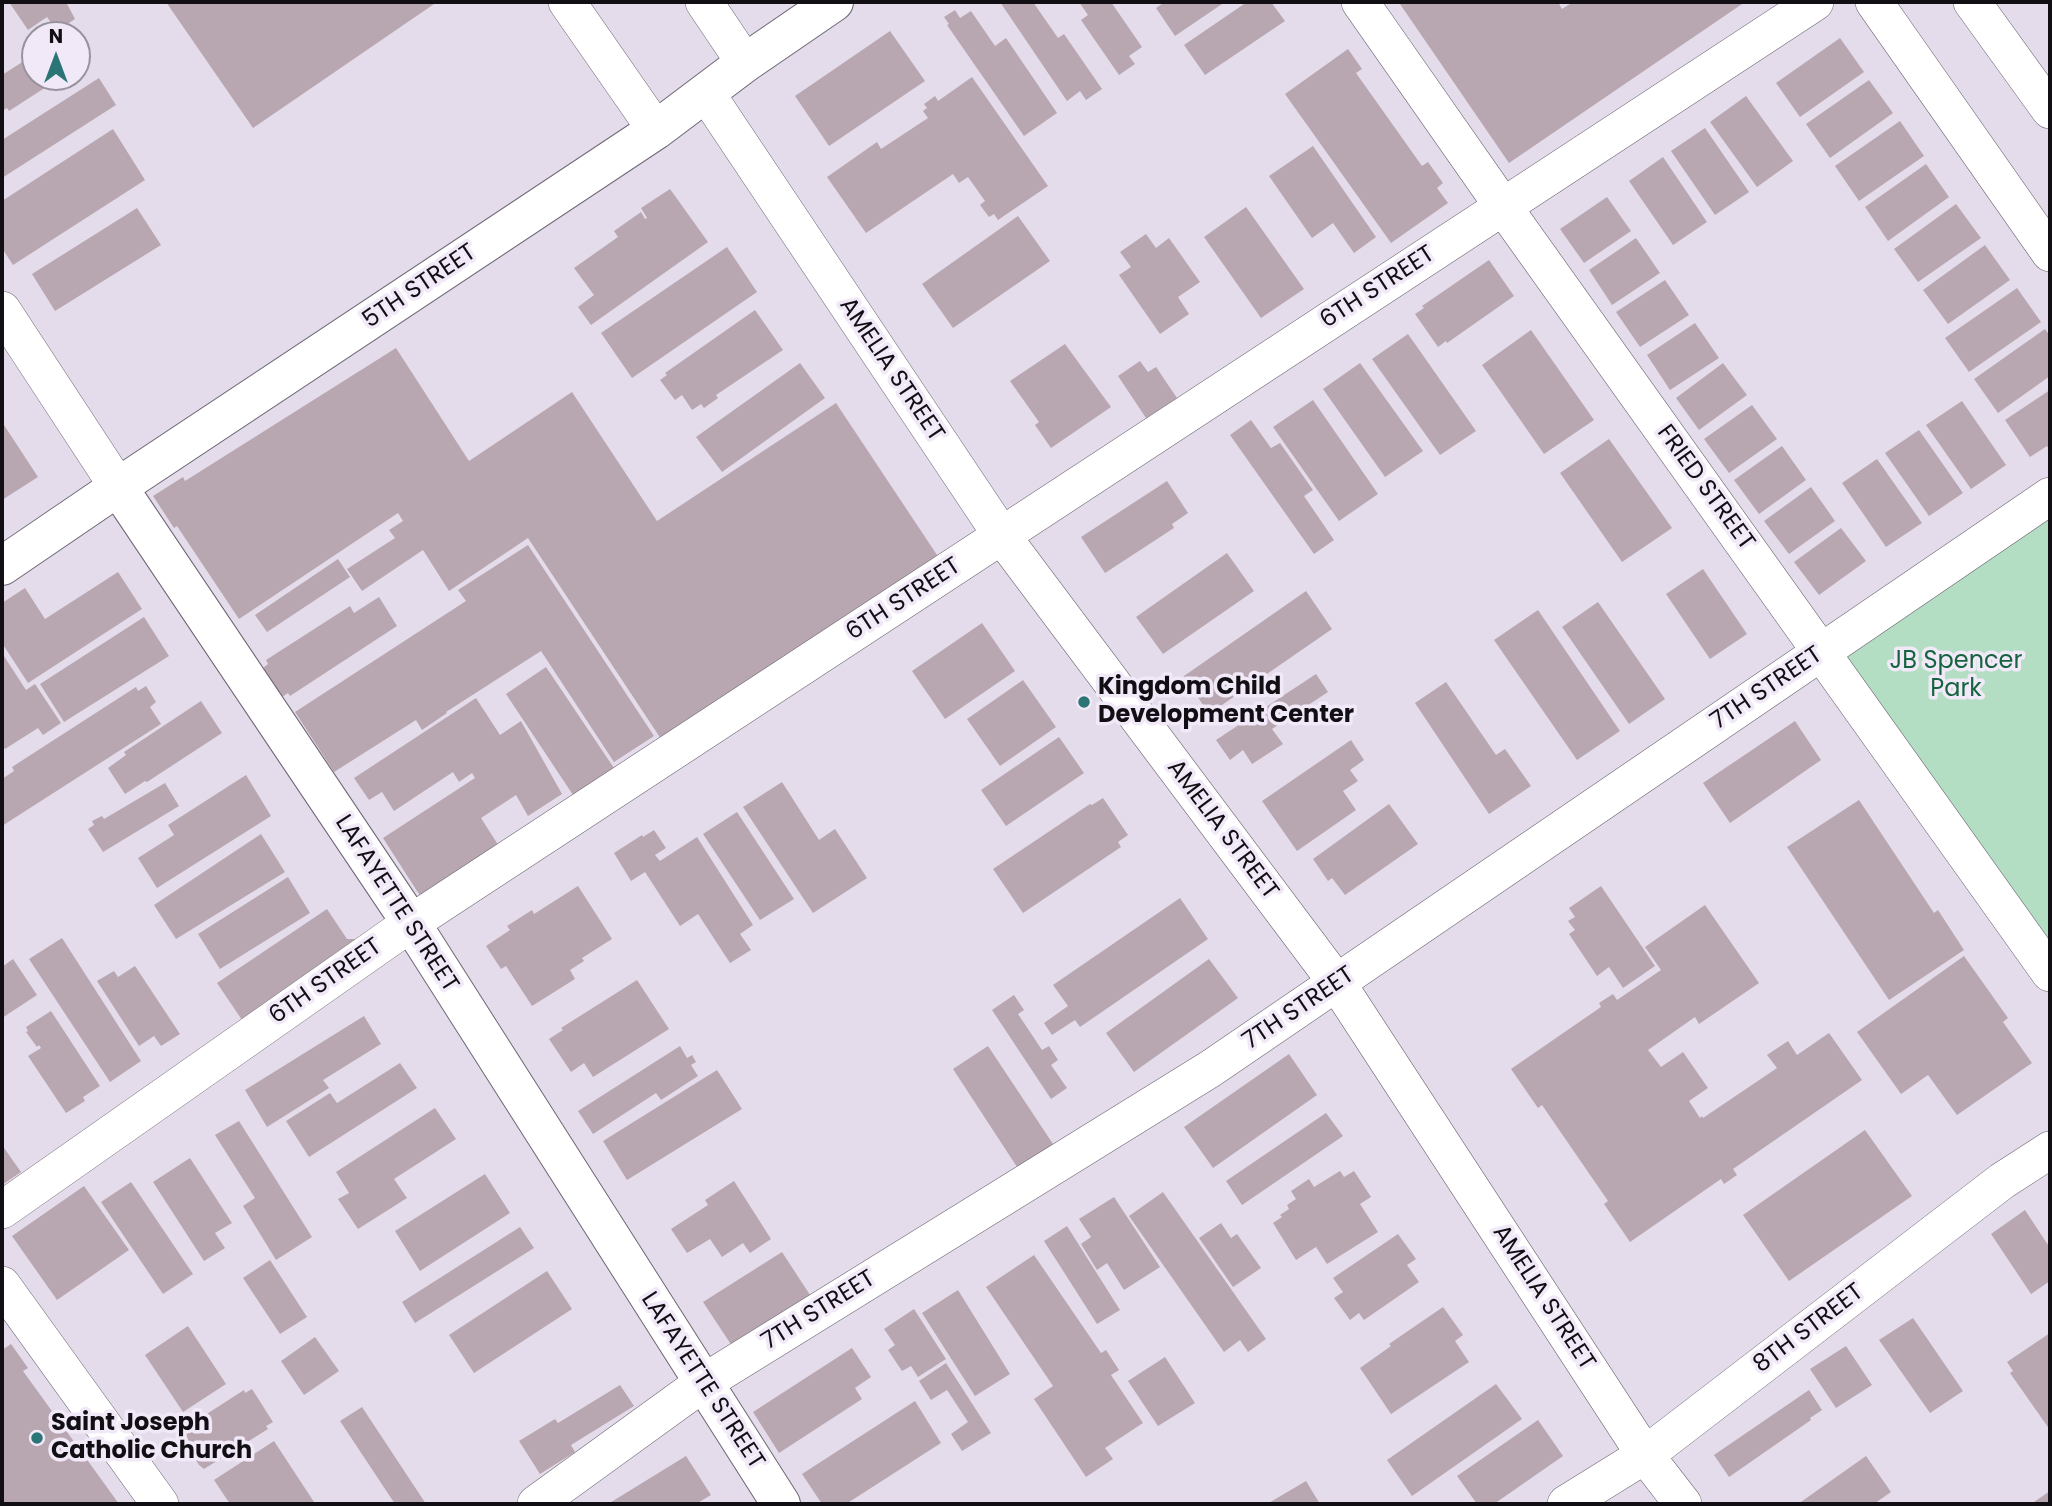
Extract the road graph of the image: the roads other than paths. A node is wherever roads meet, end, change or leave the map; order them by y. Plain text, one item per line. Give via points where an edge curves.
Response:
1 (568, 2) edge
2 (704, 2) edge
3 (834, 2) edge
4 (1360, 2) edge
5 (1815, 2) edge
6 (1874, 2) edge
7 (1972, 2) edge
8 (745, 63) junction
9 (706, 93) junction
10 (2050, 110) edge
11 (656, 130) junction
12 (1502, 205) junction
13 (2050, 253) edge
14 (2, 310) edge
15 (118, 487) junction
16 (2050, 496) edge
17 (1002, 536) junction
18 (2, 566) edge
19 (1822, 651) junction
20 (411, 923) junction
21 (2050, 973) edge
22 (1337, 983) junction
23 (2050, 1150) edge
24 (2, 1210) edge
25 (2, 1285) edge
26 (703, 1383) junction
27 (1645, 1455) junction
28 (160, 1504) edge
29 (536, 1504) edge
30 (781, 1504) edge
31 (1566, 1504) edge
32 (1683, 1504) edge

1 - 11 street
2 - 8 street
3 - 8 main road, 5TH STREET
4 - 12 street, FRIED STREET
5 - 12 street, 6TH STREET
6 - 13 street
7 - 10 street
8 - 9 main road, 5TH STREET
9 - 11 main road, 5TH STREET
9 - 17 street, AMELIA STREET
11 - 15 main road, 5TH STREET
12 - 17 street, 6TH STREET
12 - 19 street, FRIED STREET
14 - 15 street, LAFAYETTE STREET
15 - 18 main road, 5TH STREET
15 - 20 main road, LAFAYETTE STREET
16 - 19 street, 7TH STREET
17 - 20 street, 6TH STREET
17 - 22 street, AMELIA STREET
19 - 21 street, FRIED STREET
19 - 22 street, 7TH STREET
20 - 24 street, 6TH STREET
20 - 26 main road, LAFAYETTE STREET
22 - 26 street, 7TH STREET via 1210,1069
22 - 27 street, AMELIA STREET
23 - 27 street, 8TH STREET via 2002,1181
25 - 28 street
26 - 29 street, 7TH STREET
26 - 30 main road, LAFAYETTE STREET
27 - 31 street, 8TH STREET
27 - 32 street, AMELIA STREET

